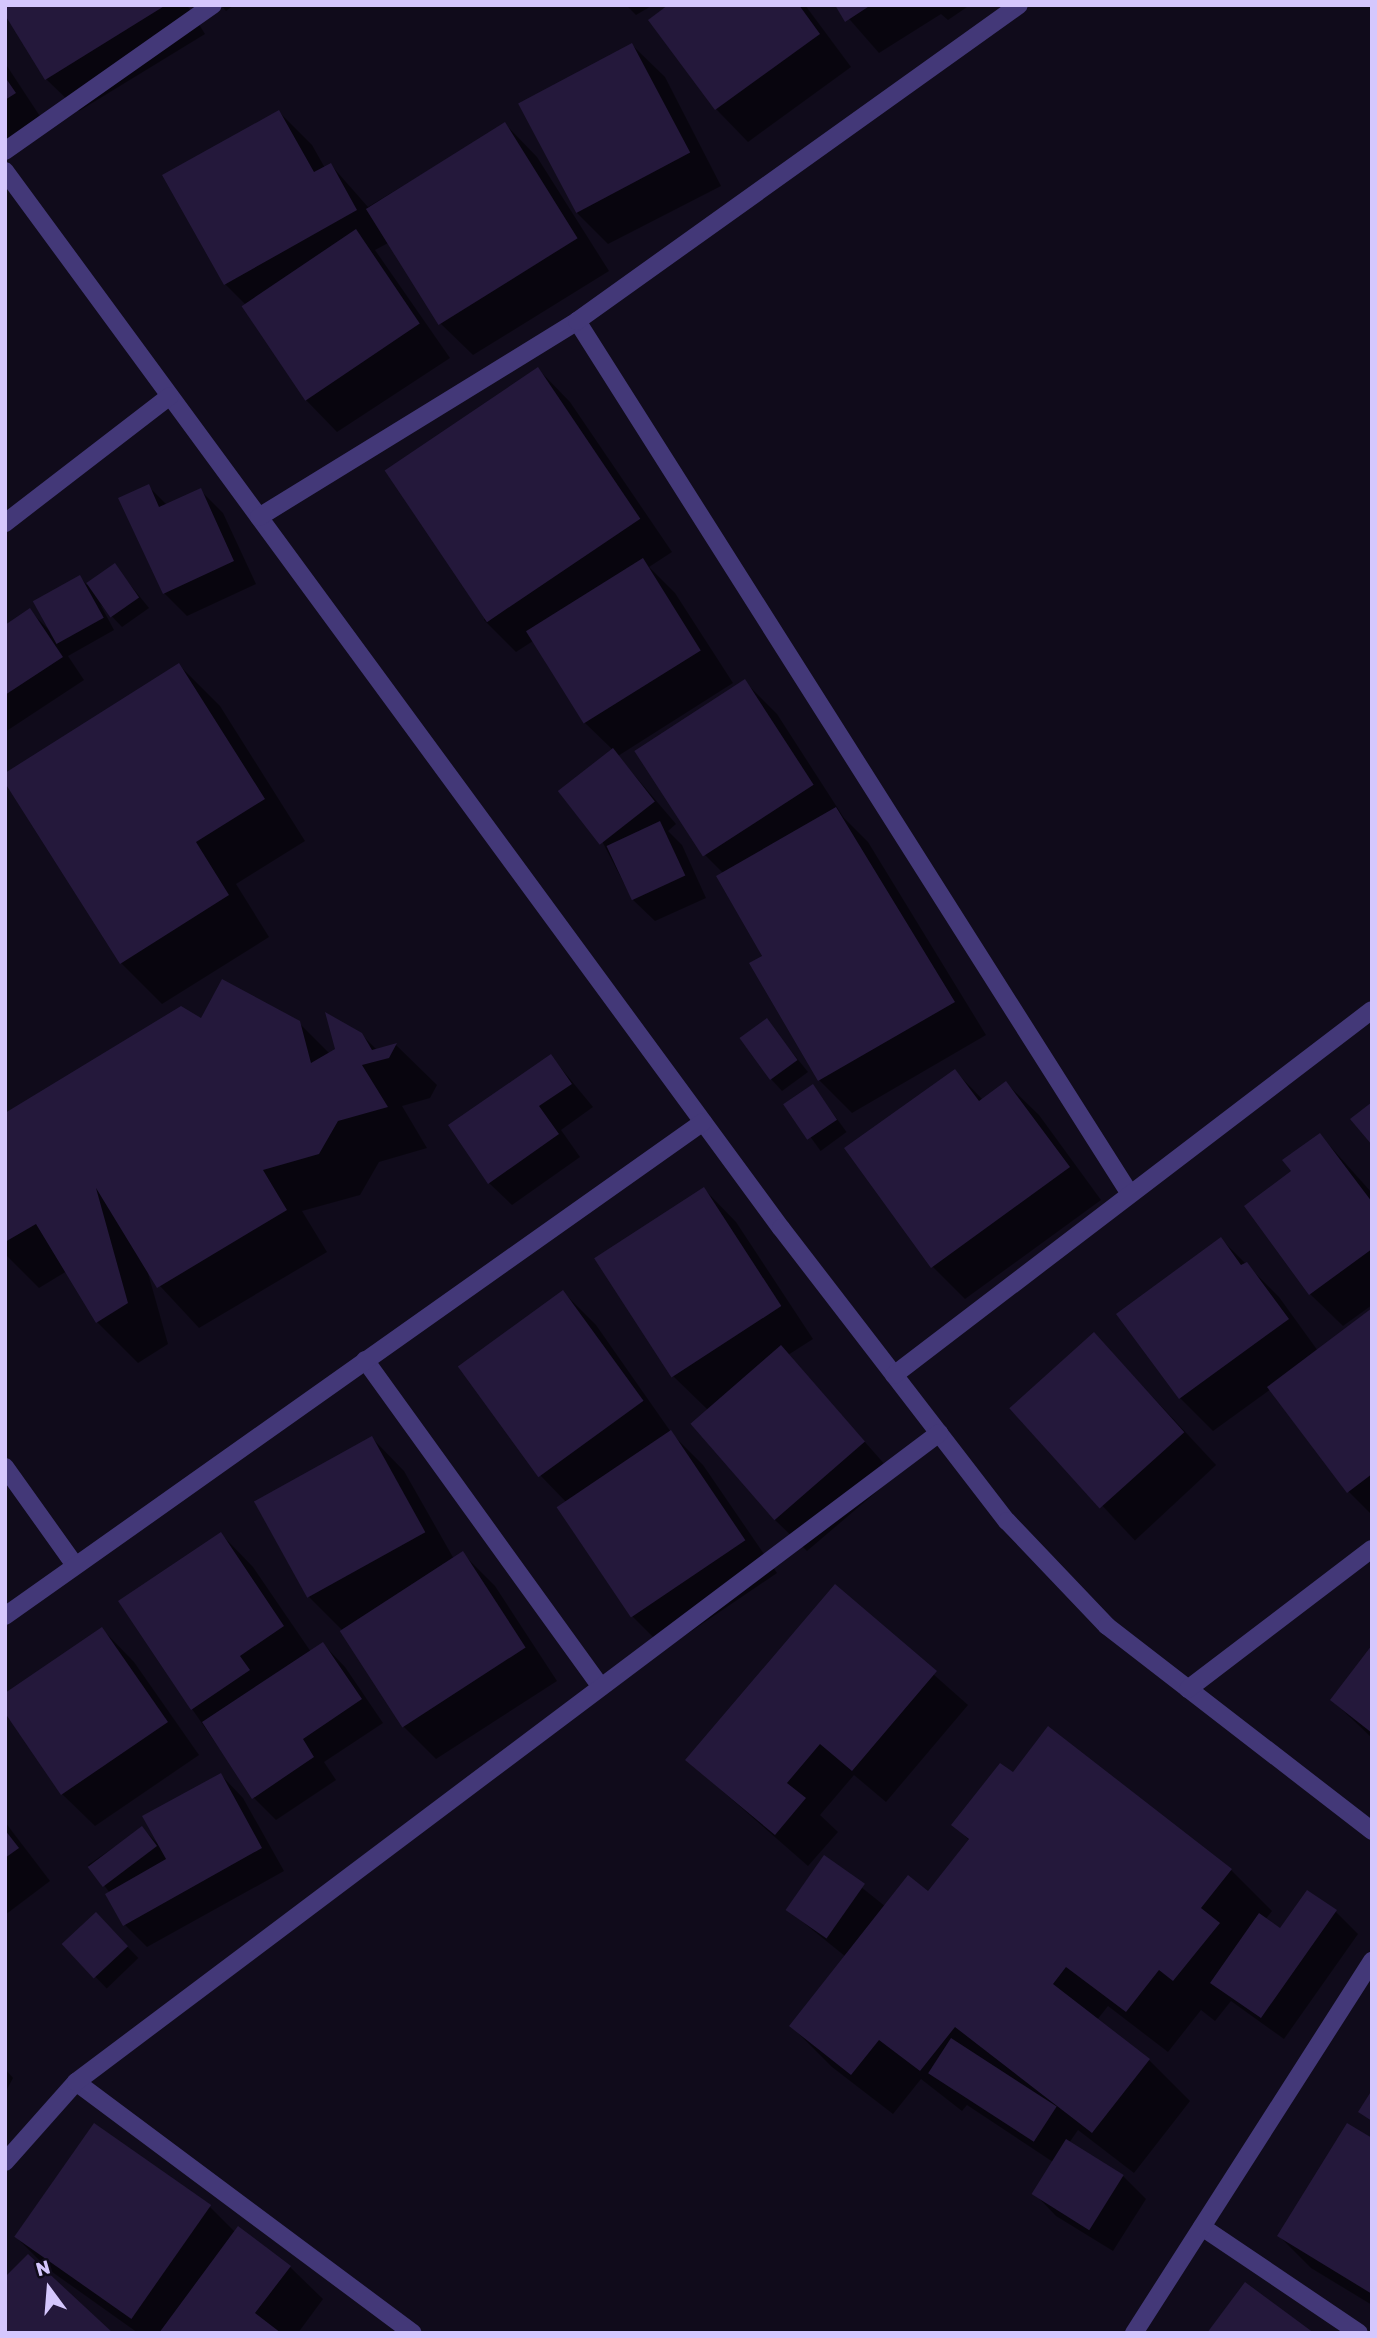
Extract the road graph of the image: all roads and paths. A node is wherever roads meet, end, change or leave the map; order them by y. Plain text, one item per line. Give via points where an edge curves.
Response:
1 (213, 5) edge
2 (1019, 5) edge
3 (5, 151) edge
4 (5, 171) edge
5 (577, 321) junction
6 (170, 396) junction
7 (259, 517) junction
8 (5, 523) edge
9 (1372, 1010) edge
10 (703, 1122) junction
11 (1130, 1194) junction
12 (365, 1360) junction
13 (894, 1375) junction
14 (939, 1433) junction
15 (5, 1467) edge
16 (1372, 1549) edge
17 (75, 1565) junction
18 (5, 1616) edge
19 (601, 1687) junction
20 (1188, 1689) junction
21 (1372, 1831) edge
22 (1372, 1961) edge
23 (76, 2082) junction
24 (5, 2162) edge
25 (1202, 2227) junction
26 (413, 2333) edge
27 (1134, 2333) edge
28 (1359, 2333) edge

1 - 3 street
2 - 5 street
4 - 6 street
5 - 7 street
5 - 11 street
6 - 7 street
6 - 8 street
7 - 10 street
9 - 11 street
10 - 12 street
10 - 13 street
11 - 13 street
12 - 17 street
12 - 19 street
13 - 14 street
14 - 19 street
14 - 20 street via 1007,1521 1107,1626
15 - 17 street
16 - 20 street
17 - 18 street
19 - 23 street
20 - 21 street
22 - 25 street
23 - 24 street
23 - 26 street
25 - 27 street
25 - 28 street

